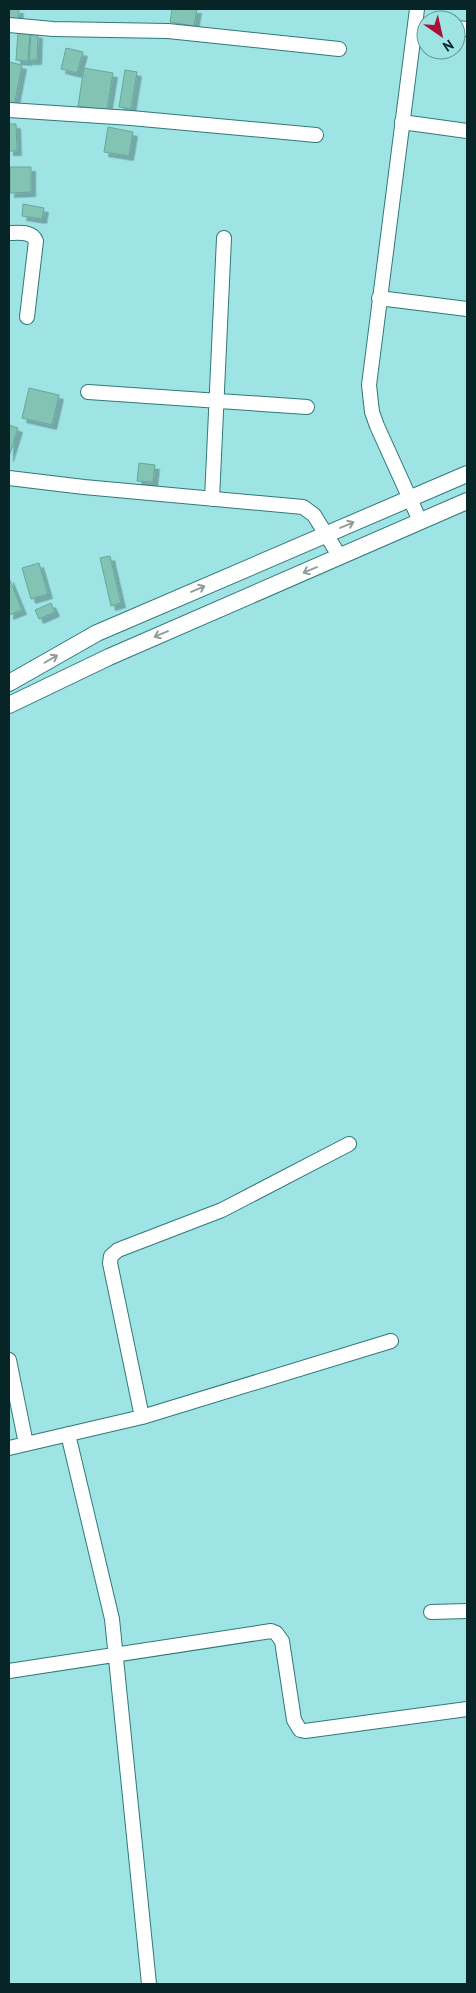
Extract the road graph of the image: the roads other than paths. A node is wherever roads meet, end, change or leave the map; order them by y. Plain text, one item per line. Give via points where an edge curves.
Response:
1 (9, 25) edge
2 (416, 41) edge
3 (339, 49) dead end
4 (9, 110) edge
5 (402, 122) junction
6 (467, 131) edge
7 (316, 135) dead end
8 (9, 233) edge
9 (224, 238) dead end
10 (379, 298) junction
11 (467, 309) edge
12 (27, 317) dead end
13 (88, 392) dead end
14 (216, 401) junction
15 (307, 407) dead end
16 (467, 474) edge
17 (9, 478) edge
18 (410, 498) junction
19 (212, 499) junction
20 (467, 501) edge
21 (420, 522) junction
22 (326, 534) junction
23 (340, 557) junction
24 (9, 683) edge
25 (9, 704) edge
26 (349, 1144) dead end
27 (391, 1341) dead end
28 (9, 1360) edge
29 (142, 1417) junction
30 (68, 1434) junction
31 (26, 1444) junction
32 (9, 1448) edge
33 (467, 1611) edge
34 (431, 1612) dead end
35 (116, 1654) junction
36 (9, 1671) edge
37 (467, 1709) edge
38 (149, 1984) edge

1 - 3 street via 53,29 168,30
2 - 5 street
4 - 7 street
5 - 6 street
5 - 10 street
8 - 12 street via 30,234 36,242
9 - 14 street
10 - 11 street
10 - 18 street via 370,365 370,400 377,426
13 - 14 street
14 - 15 street
14 - 19 street
16 - 18 street
17 - 19 street
18 - 21 street
22 -> 18 street
19 - 22 street via 303,507 309,509
20 - 21 street
21 - 23 street
22 - 23 street
24 -> 22 street via 97,633
23 -> 25 street via 109,656
26 - 29 street via 238,1203 118,1250 111,1256
27 - 29 street
28 - 31 street
29 - 30 street
30 - 31 street
30 - 35 street via 107,1591
31 - 32 street
33 - 34 street
35 - 36 street
35 - 37 street via 276,1633 282,1641 294,1720 300,1730 305,1731
35 - 38 street

